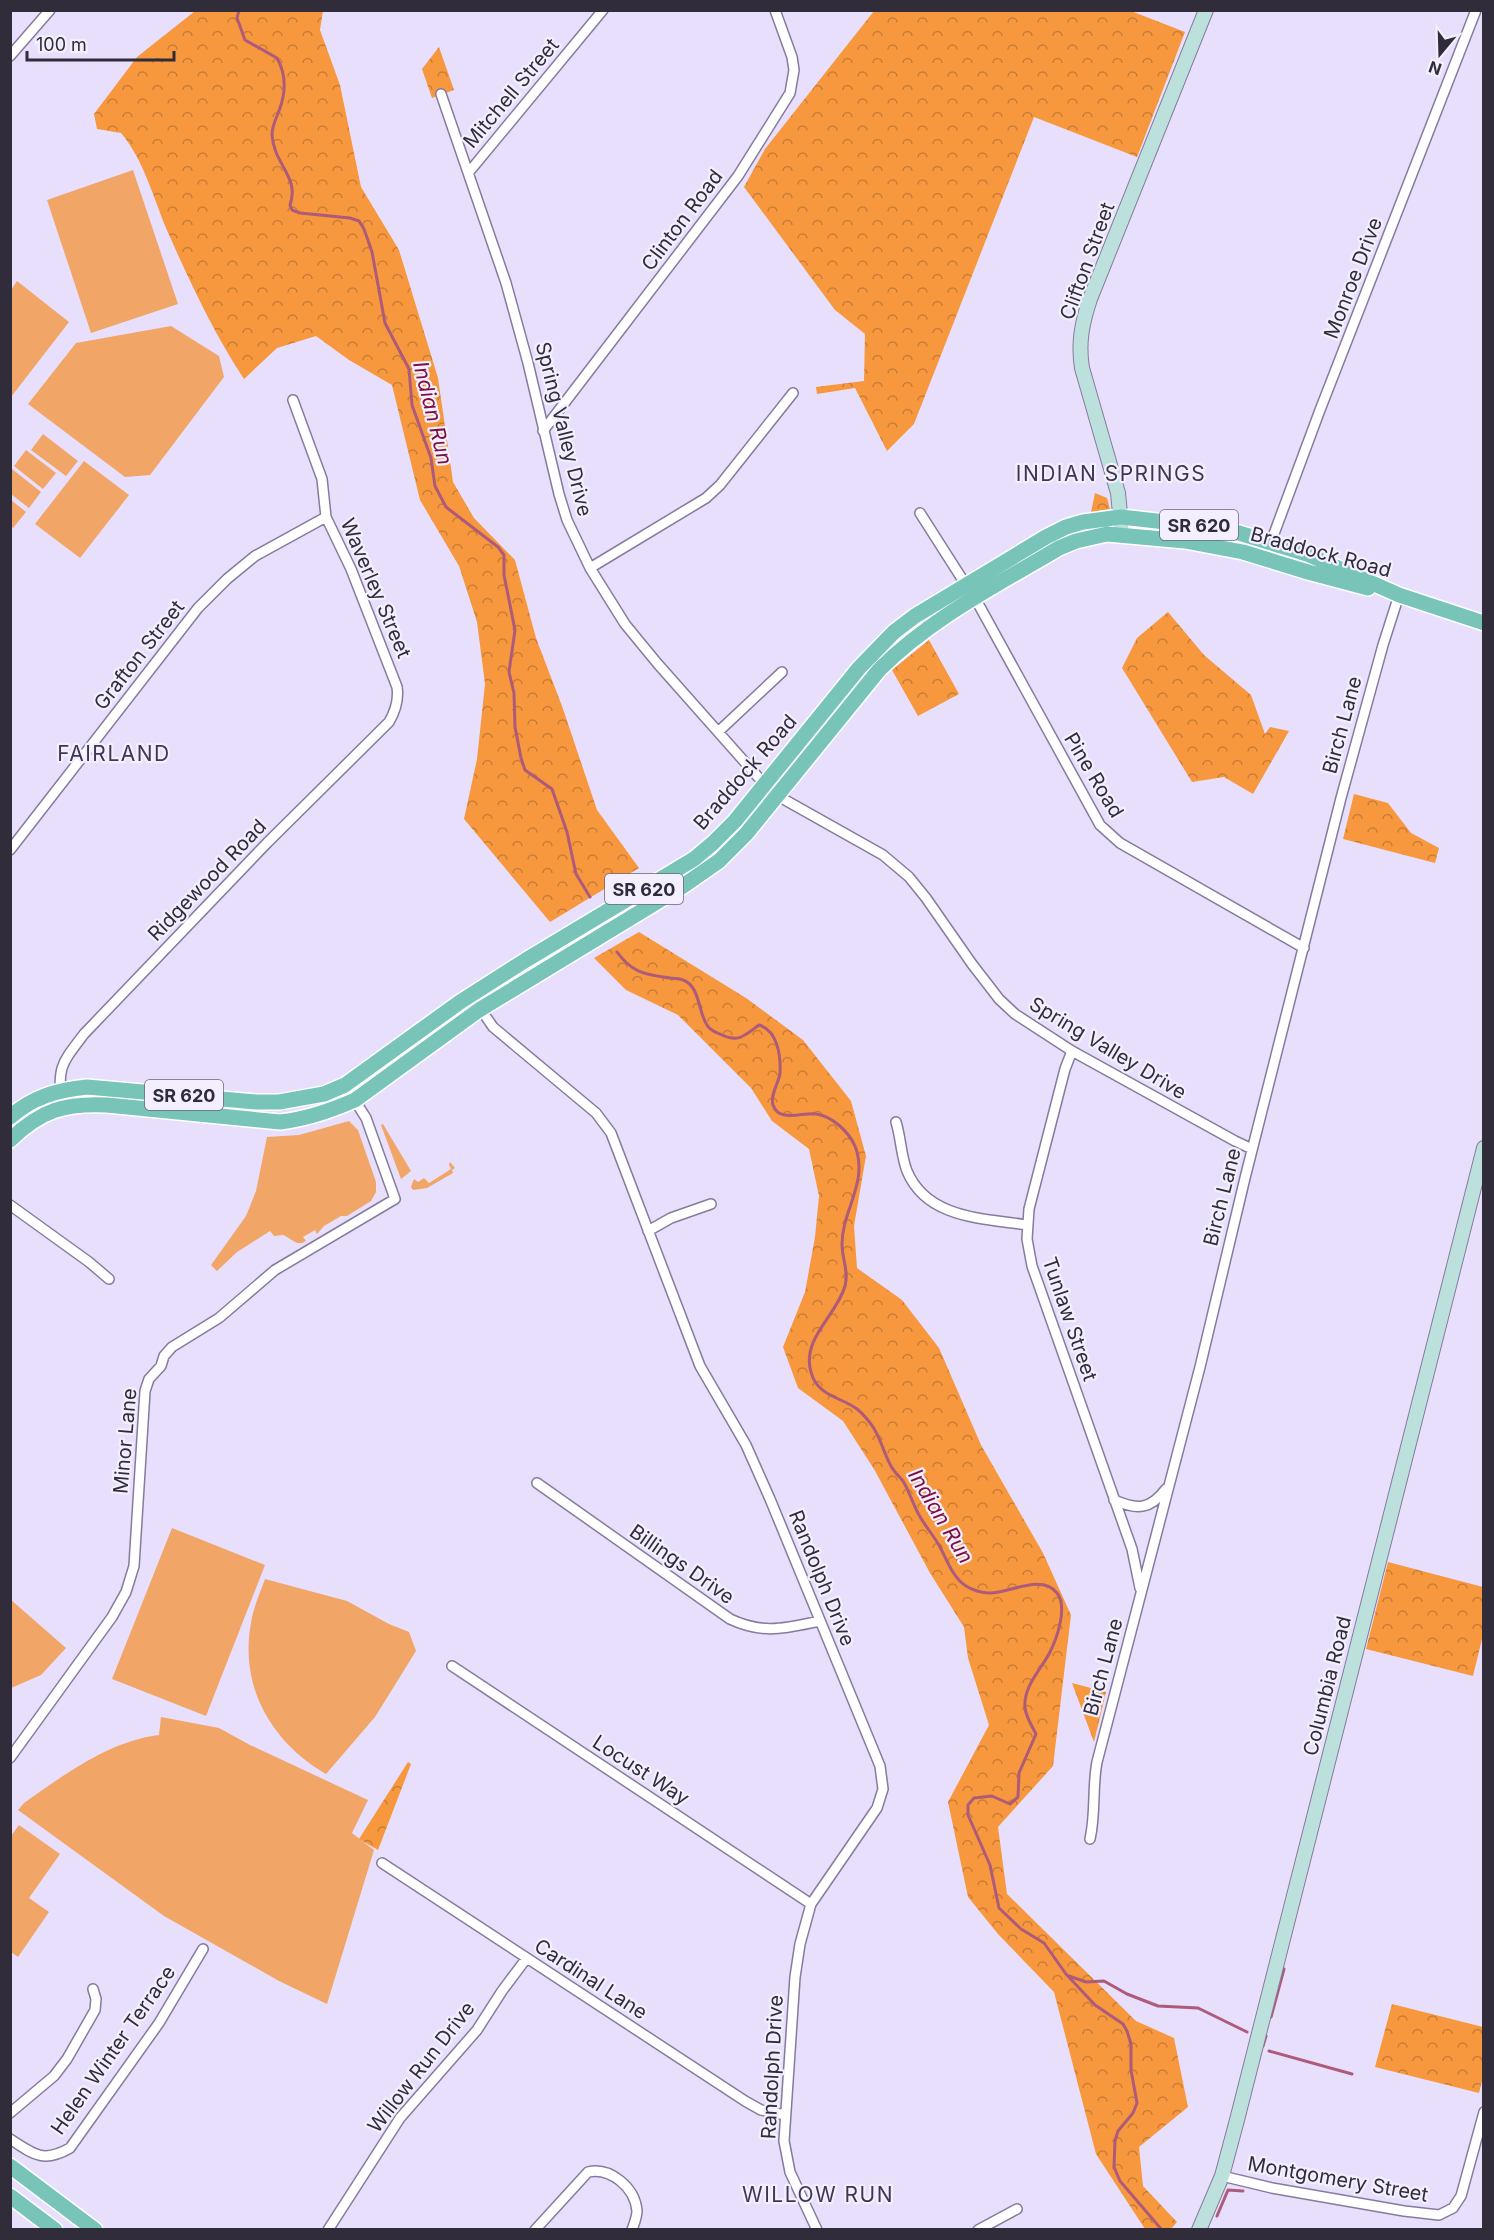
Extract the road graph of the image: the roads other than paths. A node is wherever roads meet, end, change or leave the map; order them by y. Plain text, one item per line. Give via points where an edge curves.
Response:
1 (50, 10) edge
2 (603, 10) edge
3 (775, 10) edge
4 (1206, 10) edge
5 (1476, 10) edge
6 (10, 56) edge
7 (441, 94) dead end
8 (469, 172) junction
9 (794, 393) dead end
10 (293, 400) dead end
11 (543, 431) junction
12 (920, 513) dead end
13 (326, 517) junction
14 (1121, 518) junction
15 (1122, 534) junction
16 (1271, 542) junction
17 (1265, 558) junction
18 (590, 568) junction
19 (966, 585) junction
20 (1399, 595) junction
21 (975, 599) junction
22 (1484, 623) edge
23 (782, 672) dead end
24 (397, 687) joint
25 (718, 732) junction
26 (766, 784) junction
27 (778, 796) junction
28 (10, 850) edge
29 (1304, 948) junction
30 (471, 995) junction
31 (480, 1010) junction
32 (1072, 1051) junction
33 (345, 1085) junction
34 (60, 1090) junction
35 (354, 1100) junction
36 (61, 1107) junction
37 (10, 1117) edge
38 (896, 1122) dead end
39 (10, 1140) edge
40 (1484, 1148) edge
41 (1252, 1149) junction
42 (711, 1204) dead end
43 (10, 1205) edge
44 (1027, 1225) junction
45 (648, 1231) junction
46 (109, 1279) dead end
47 (537, 1483) dead end
48 (1168, 1487) junction
49 (1114, 1500) junction
50 (1141, 1593) junction
51 (820, 1621) junction
52 (452, 1666) dead end
53 (10, 1758) edge
54 (1090, 1839) dead end
55 (382, 1863) dead end
56 (812, 1904) junction
57 (203, 1949) dead end
58 (526, 1959) junction
59 (93, 1989) dead end
60 (1484, 2112) edge
61 (10, 2113) edge
62 (784, 2115) junction
63 (10, 2139) edge
64 (10, 2166) edge
65 (1222, 2176) junction
66 (10, 2196) edge
67 (1017, 2209) dead end
68 (55, 2229) edge
69 (95, 2229) edge
70 (328, 2229) edge
71 (535, 2229) edge
72 (632, 2229) edge
73 (817, 2229) edge
74 (978, 2229) edge
75 (1199, 2229) edge

1 - 6 street
2 - 8 street, Mitchell Street
3 - 11 street, Clinton Road via 792,57 794,70 789,93 724,195
4 - 14 street, Clifton Street via 1099,278 1079,341 1082,368 1106,445
5 - 16 street, Monroe Drive
7 - 8 street, Spring Valley Drive
8 - 11 street, Spring Valley Drive via 520,328
9 - 18 street via 706,498
10 - 13 street, Waverley Street via 322,479
11 - 18 street, Spring Valley Drive via 567,520
12 - 19 street, Pine Road
13 - 24 street, Waverley Street via 351,569
13 - 28 street, Grafton Street via 255,556 198,608
14 - 15 street, Clifton Street
14 - 16 main road, Braddock Road / SR 620 via 1201,526
14 - 19 main road, Braddock Road / SR 620 via 1066,527
15 - 17 main road, Braddock Road / SR 620 via 1219,546
15 - 21 main road, Braddock Road / SR 620 via 1092,536 1059,548
16 - 17 street, Monroe Drive
16 - 20 main road, Braddock Road / SR 620
17 - 20 main road, Braddock Road / SR 620
18 - 25 street, Spring Valley Drive via 626,624
19 - 21 street, Pine Road
19 - 26 main road, Braddock Road / SR 620 via 915,616 876,649
20 - 22 main road, Braddock Road / SR 620
20 - 29 street, Birch Lane
21 - 27 main road, Braddock Road / SR 620 via 920,633 886,663
21 - 29 street, Pine Road via 1100,825 1120,843
23 - 25 street
24 - 34 street, Ridgewood Road via 398,703 389,722 84,1034 60,1069
25 - 26 street, Spring Valley Drive
26 - 27 street, Spring Valley Drive
26 - 30 main road, Braddock Road / SR 620 via 735,821 694,859
27 - 31 main road, Braddock Road / SR 620 via 735,846 702,874
27 - 32 street, Spring Valley Drive via 899,867 999,999 1028,1024
29 - 41 street, Birch Lane
30 - 31 street, Randolph Drive
30 - 33 main road, Braddock Road / SR 620
31 - 35 main road, Braddock Road / SR 620
31 - 45 street, Randolph Drive via 508,1041 606,1125
32 - 41 street, Spring Valley Drive
32 - 44 street, Tunlaw Street via 1035,1181
33 - 34 main road, Braddock Road / SR 620 via 324,1094 279,1102 105,1087
33 - 35 street, Minor Lane
34 - 36 street, Ridgewood Road
34 - 37 main road, Braddock Road / SR 620 via 30,1102
35 - 36 main road, Braddock Road / SR 620 via 332,1111 280,1122 87,1104
35 - 53 street, Minor Lane via 366,1118 395,1199 275,1270 213,1322 164,1356 145,1391 134,1566 126,1592
36 - 39 main road, Braddock Road / SR 620 via 33,1120
38 - 44 street via 908,1173 927,1200 954,1213
40 - 65 street, Columbia Road
41 - 48 street, Birch Lane
42 - 45 street
43 - 46 street
44 - 49 street, Tunlaw Street via 1032,1266
45 - 51 street, Randolph Drive via 700,1366 746,1444
47 - 51 street, Billings Drive via 730,1619 745,1626 774,1630
48 - 49 street via 1159,1498 1143,1506
48 - 50 street, Birch Lane
49 - 50 street, Tunlaw Street via 1132,1549
50 - 54 street, Birch Lane via 1097,1762
51 - 56 street, Randolph Drive via 876,1755 883,1789 871,1819
52 - 56 street, Locust Way
55 - 58 street, Cardinal Lane
56 - 62 street, Randolph Drive via 795,1977
57 - 63 street, Helen Winter Terrace via 159,2023 70,2148 43,2157
58 - 62 street, Cardinal Lane via 745,2101
58 - 70 street, Willow Run Drive via 477,2030 404,2112
59 - 61 street via 95,2010 67,2059 54,2076
60 - 65 street, Montgomery Street via 1461,2196 1453,2208 1439,2215
62 - 73 street, Randolph Drive via 790,2172
64 - 69 main road
65 - 75 street, Columbia Road
66 - 68 main road
67 - 74 street
71 - 72 street via 588,2172 598,2170 610,2173 631,2191 637,2212

